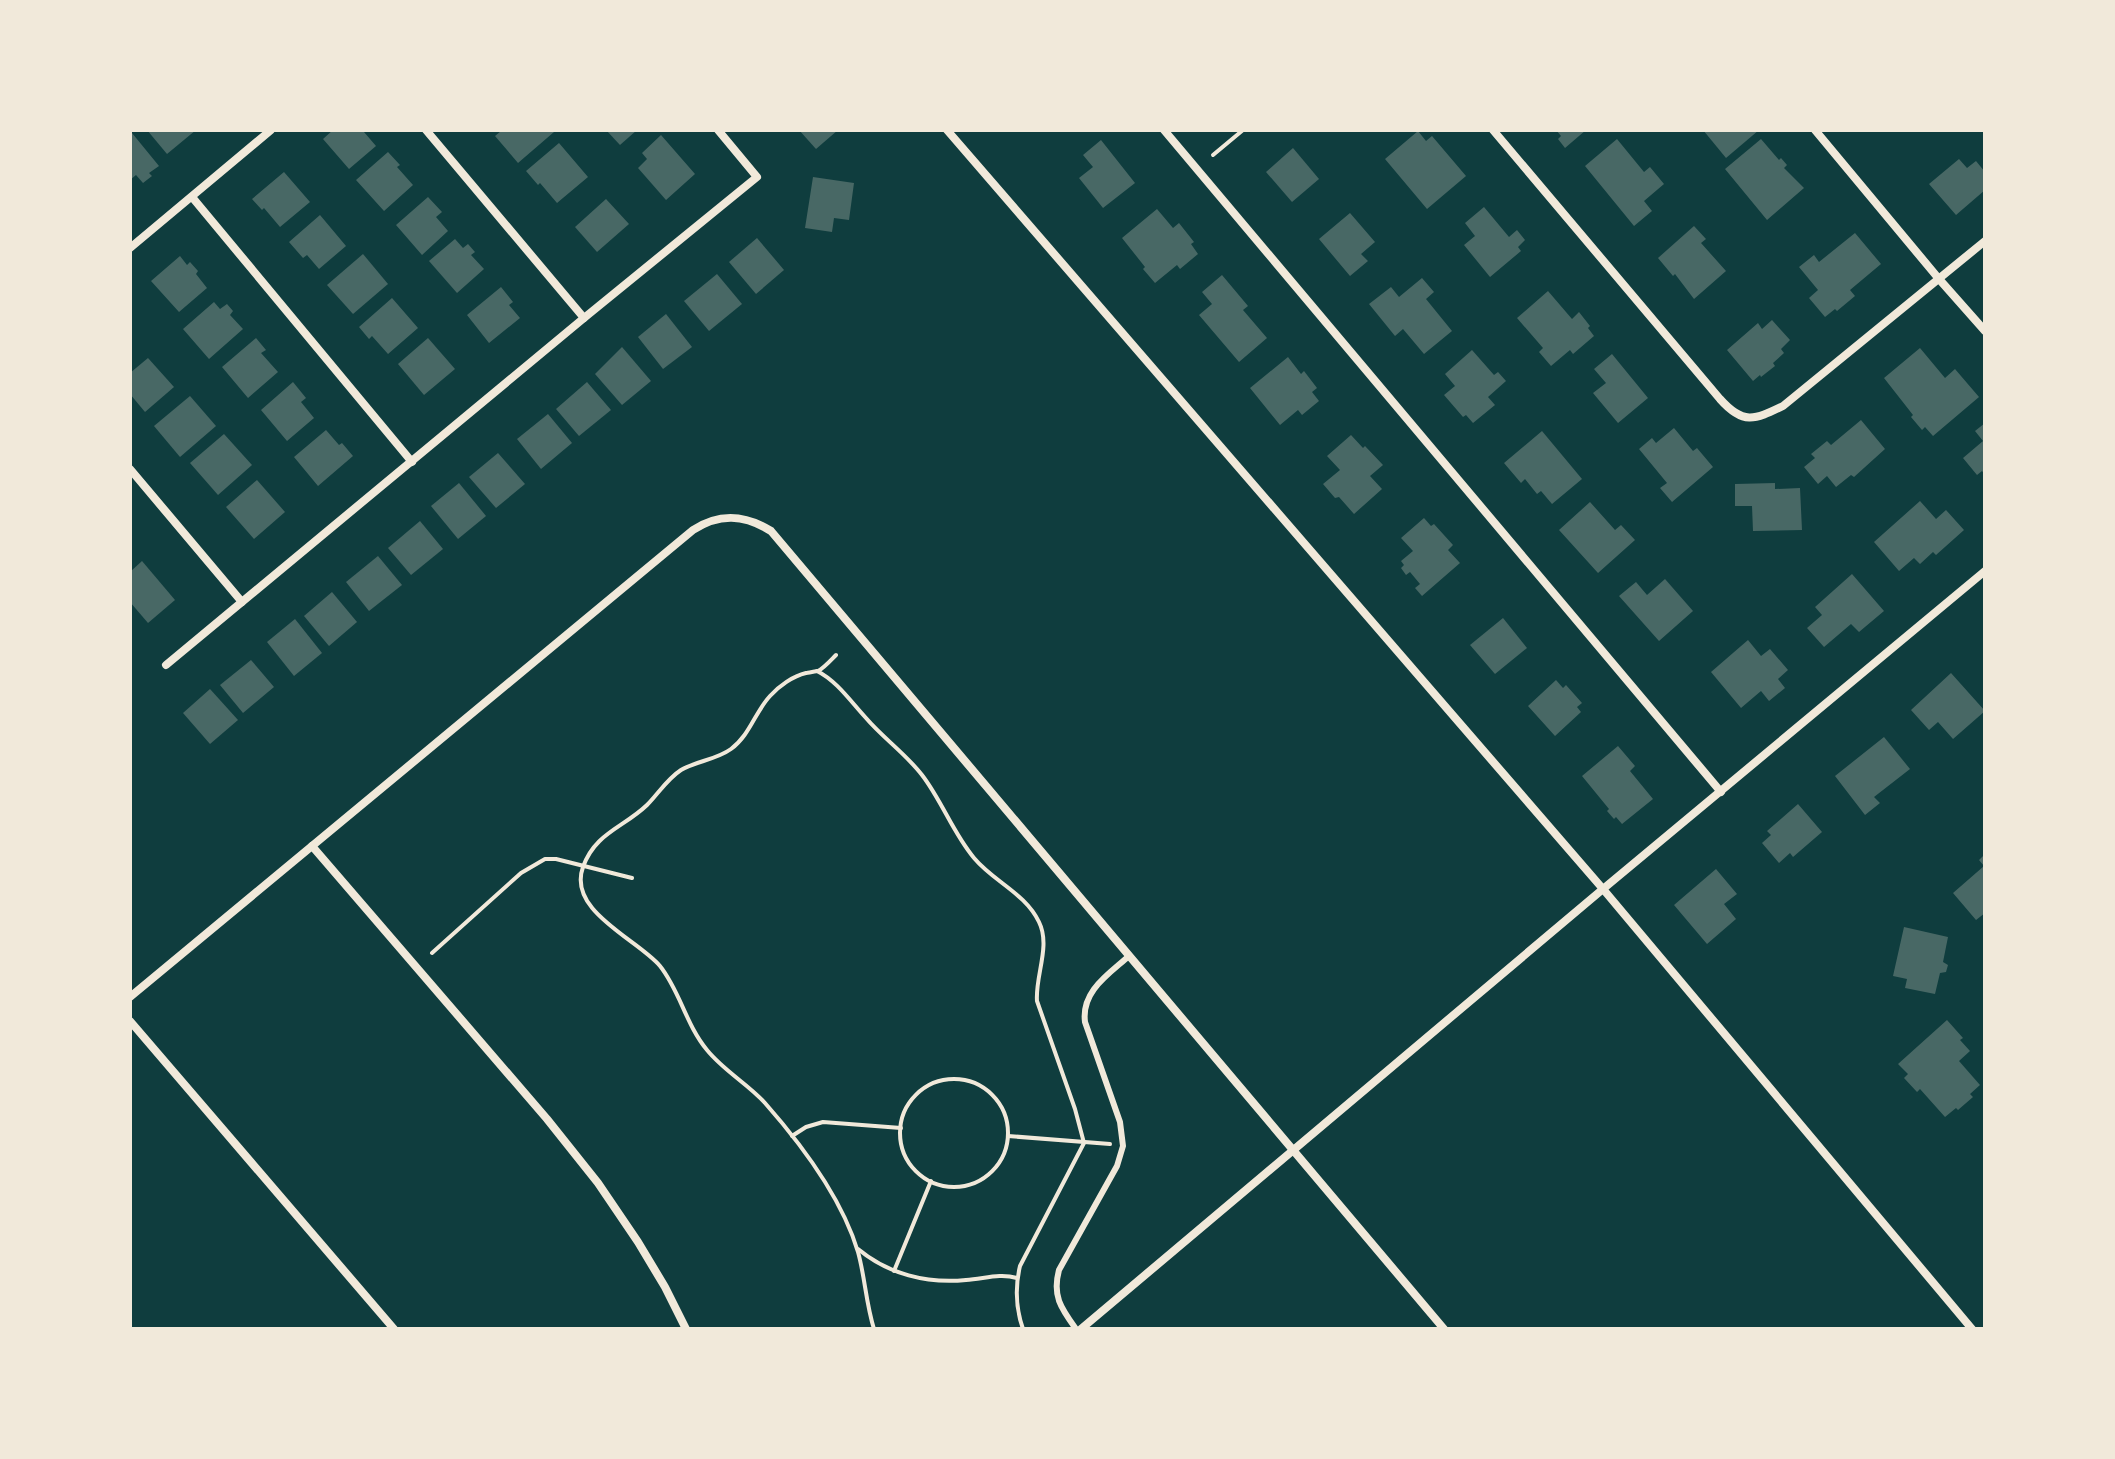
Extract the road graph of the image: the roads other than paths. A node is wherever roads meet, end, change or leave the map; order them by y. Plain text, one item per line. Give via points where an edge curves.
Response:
1 (271, 130) edge
2 (426, 130) edge
3 (718, 130) edge
4 (947, 130) edge
5 (1164, 130) edge
6 (1493, 130) edge
7 (1815, 130) edge
8 (192, 197) junction
9 (1985, 241) edge
10 (130, 248) edge
11 (1939, 279) junction
12 (584, 318) junction
13 (1985, 331) edge
14 (412, 462) junction
15 (130, 469) edge
16 (1985, 571) edge
17 (242, 602) junction
18 (166, 665) dead end
19 (1721, 792) junction
20 (312, 846) junction
21 (1603, 889) junction
22 (1129, 956) junction
23 (130, 997) edge
24 (130, 1021) edge
25 (1293, 1150) junction
26 (394, 1329) edge
27 (686, 1329) edge
28 (1078, 1329) edge
29 (1444, 1329) edge
30 (1972, 1329) edge

1 - 8 street
2 - 12 street
3 - 12 street via 757,177
4 - 21 street
5 - 19 street
6 - 11 street via 1720,399 1742,418 1757,419 1783,406
7 - 11 street
8 - 10 street
8 - 14 street
9 - 11 street
11 - 13 street
12 - 14 street
14 - 17 street
15 - 17 street
16 - 19 street
17 - 18 street
19 - 21 street
20 - 22 street via 693,530 736,517 771,531
20 - 23 street
20 - 27 street via 598,1183
21 - 25 street
21 - 30 street
22 - 25 street
22 - 28 lane via 1091,992 1083,1010 1123,1146 1056,1282 1059,1303
24 - 26 street
25 - 28 street
25 - 29 street

